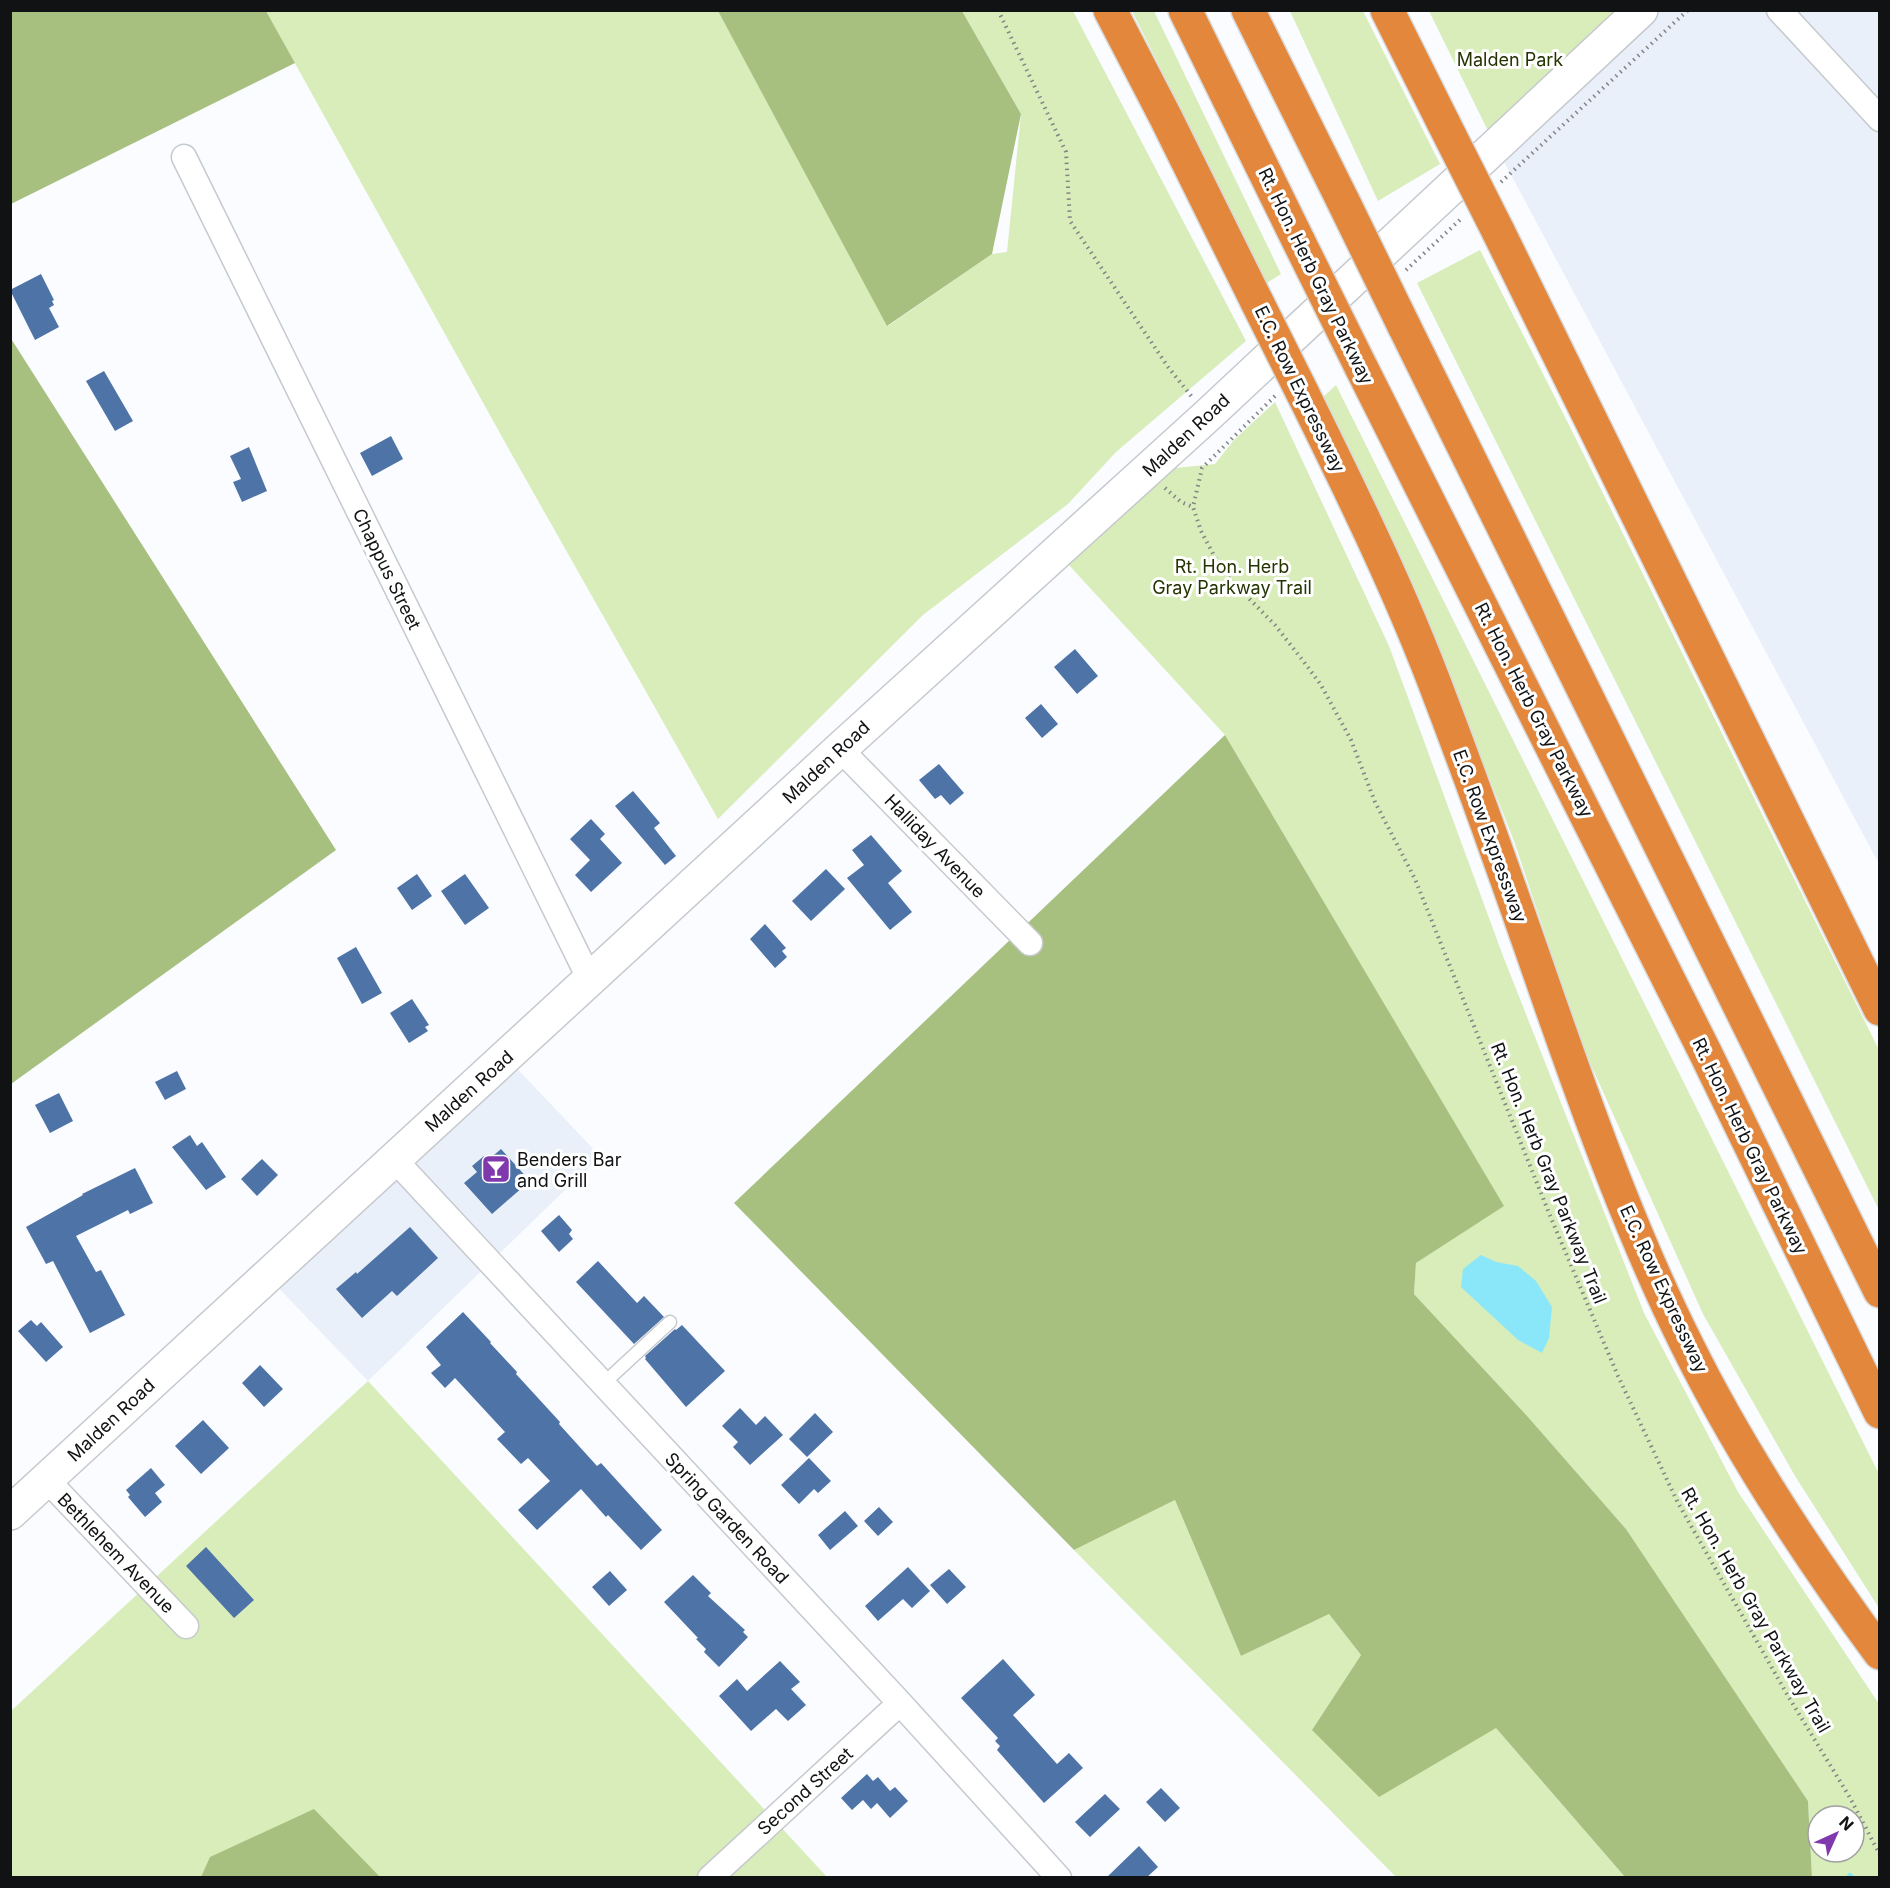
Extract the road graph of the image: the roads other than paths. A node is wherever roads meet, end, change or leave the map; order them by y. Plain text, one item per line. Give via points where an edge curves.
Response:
1 (1110, 10) edge
2 (1185, 10) edge
3 (1248, 10) edge
4 (1388, 10) edge
5 (1641, 10) edge
6 (1779, 10) edge
7 (1880, 119) edge
8 (184, 157) dead end
9 (840, 749) junction
10 (1030, 943) dead end
11 (590, 980) junction
12 (1880, 1009) edge
13 (394, 1159) junction
14 (1880, 1291) edge
15 (670, 1322) dead end
16 (603, 1384) junction
17 (1880, 1412) edge
18 (47, 1480) junction
19 (10, 1513) edge
20 (186, 1626) dead end
21 (1880, 1653) edge
22 (900, 1703) junction
23 (710, 1878) edge
24 (1059, 1878) edge

1 - 21 highway, E.C. Row Expressway, bridge via 1257,302 1290,395 1389,574 1440,696 1586,1105 1650,1266 1688,1347 1751,1462 1785,1518
2 - 17 highway, Rt. Hon. Herb Gray Parkway, bridge via 1705,1052
3 - 14 highway, bridge
4 - 12 highway, bridge
5 - 9 main road, Malden Road via 1208,415
6 - 7 street
8 - 11 street, Chappus Street
9 - 10 street, Halliday Avenue
9 - 11 main road, Malden Road
11 - 13 main road, Malden Road
13 - 16 street, Spring Garden Road
13 - 18 main road, Malden Road
15 - 16 lane
16 - 22 street, Spring Garden Road
18 - 19 main road, Malden Road
18 - 20 street, Bethlehem Avenue
22 - 23 street, Second Street
22 - 24 street, Spring Garden Road

